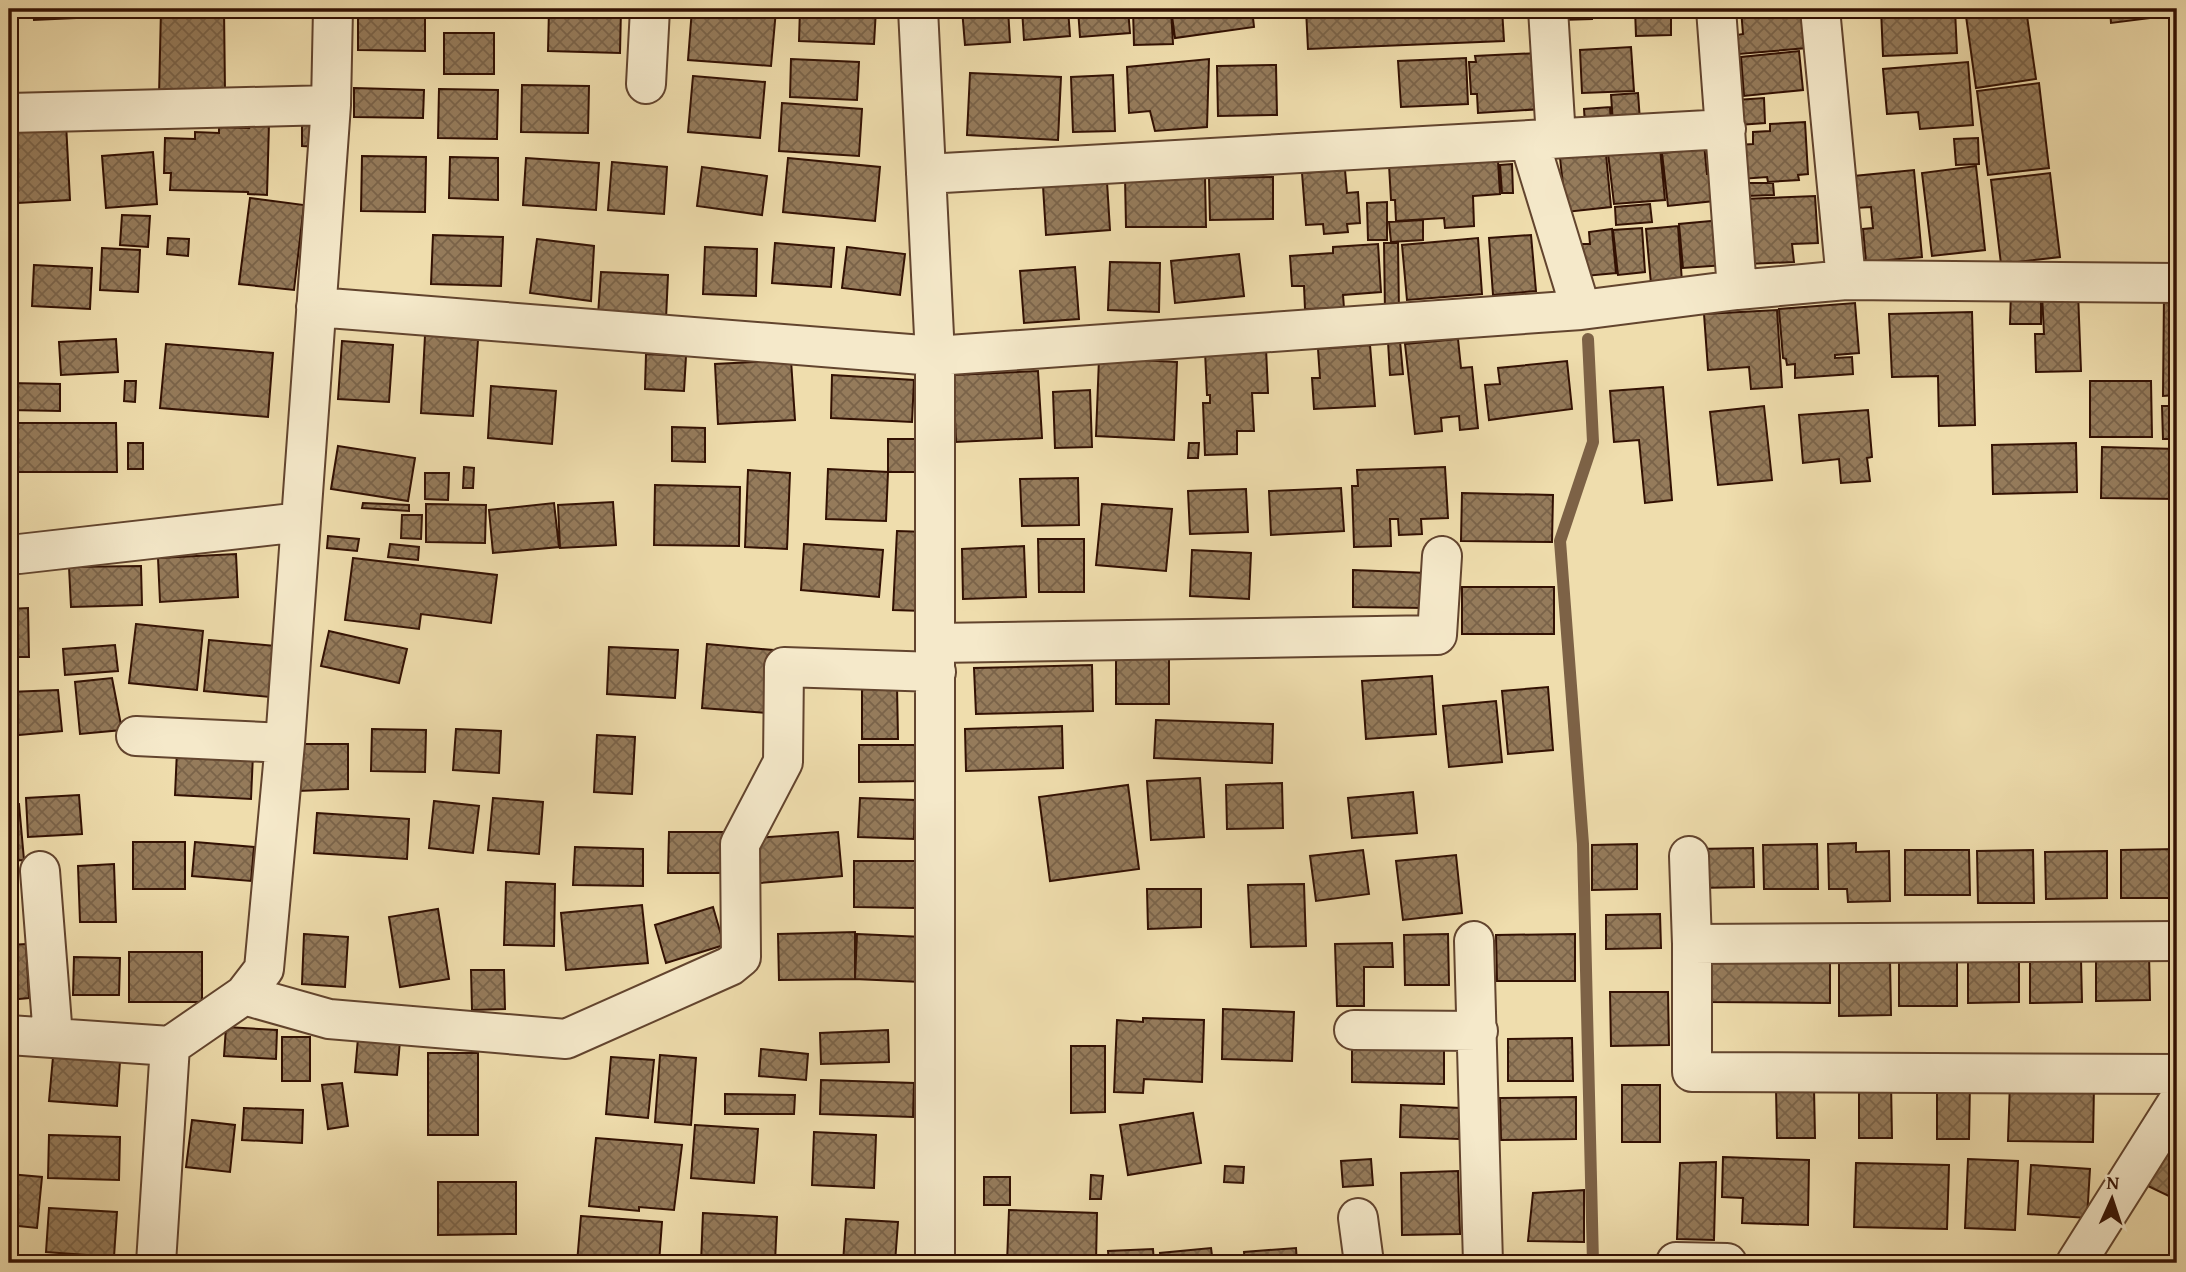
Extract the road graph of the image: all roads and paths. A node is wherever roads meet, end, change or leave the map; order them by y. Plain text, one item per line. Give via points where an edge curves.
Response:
1 (332, 9) edge
2 (650, 9) edge
3 (918, 9) edge
4 (1548, 9) edge
5 (1716, 9) edge
6 (1820, 9) edge
7 (646, 84) dead end
8 (331, 105) junction
9 (9, 113) edge
10 (1726, 129) junction
11 (1542, 139) junction
12 (926, 174) junction
13 (1846, 280) junction
14 (2177, 283) edge
15 (1737, 290) junction
16 (316, 307) junction
17 (1581, 310) junction
18 (935, 356) junction
19 (301, 522) junction
20 (19, 554) dead end
21 (1442, 556) dead end
22 (936, 658) junction
23 (135, 736) dead end
24 (285, 743) junction
25 (1689, 856) dead end
26 (40, 871) dead end
27 (1474, 941) dead end
28 (2177, 942) edge
29 (1692, 944) junction
30 (244, 995) junction
31 (1354, 1030) dead end
32 (1478, 1031) junction
33 (9, 1035) edge
34 (53, 1038) junction
35 (170, 1046) junction
36 (2177, 1074) edge
37 (2177, 1103) edge
38 (1358, 1219) dead end
39 (1676, 1262) edge
40 (156, 1263) edge
41 (935, 1263) edge
42 (1364, 1263) edge
43 (1483, 1263) edge
44 (1727, 1263) edge
45 (2076, 1263) edge

1 - 8 street
2 - 7 street
3 - 12 street
4 - 11 street
5 - 10 street
6 - 13 street
8 - 9 street
8 - 16 street
10 - 11 street
10 - 15 street
11 - 12 street
11 - 17 street
12 - 18 street
13 - 14 street
13 - 15 street
15 - 17 street
16 - 18 street
16 - 19 street
17 - 18 street
18 - 22 street
19 - 20 street
19 - 24 street
21 - 22 street via 1437,635
22 - 30 street via 784,667 783,762 740,844 741,957 730,966 566,1038 329,1019
22 - 41 street
23 - 24 street
24 - 30 street via 264,969
25 - 29 street
26 - 34 street
27 - 32 street
28 - 29 street
29 - 36 street via 1692,1072
30 - 35 street
31 - 32 street
32 - 43 street
33 - 34 street
34 - 35 street
35 - 40 street
37 - 45 street
38 - 42 street
39 - 44 street

